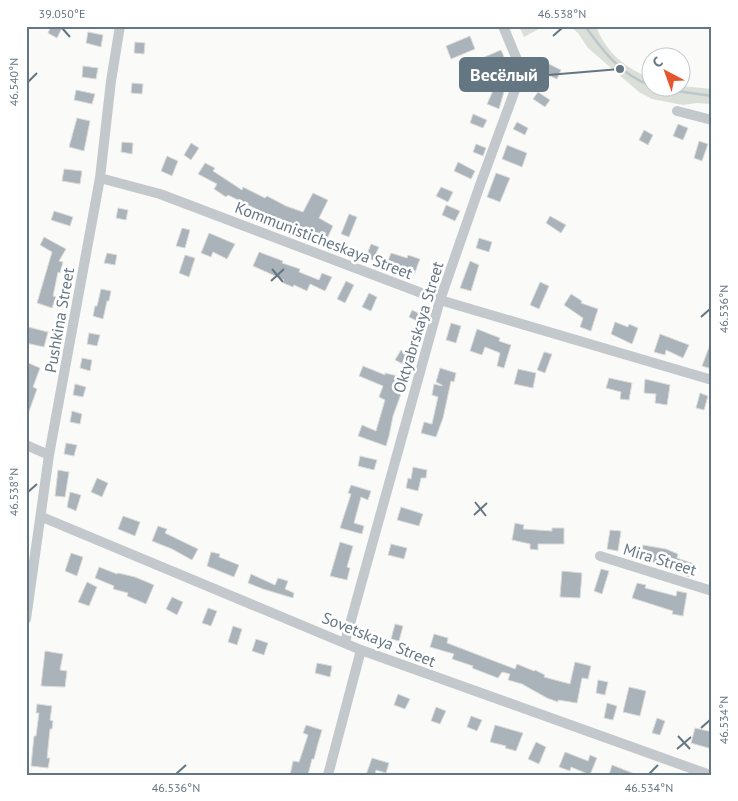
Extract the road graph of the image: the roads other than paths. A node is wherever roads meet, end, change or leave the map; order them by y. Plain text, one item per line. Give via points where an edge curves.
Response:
1 (120, 26) edge
2 (503, 26) edge
3 (678, 111) dead end
4 (712, 120) edge
5 (100, 178) junction
6 (440, 300) junction
7 (712, 380) edge
8 (26, 445) edge
9 (49, 455) junction
10 (42, 517) junction
11 (600, 556) dead end
12 (712, 591) edge
13 (26, 619) edge
14 (345, 642) junction
15 (361, 650) junction
16 (328, 775) edge
17 (710, 775) edge

1 - 5 street, Pushkina Street
2 - 6 street, Oktyabrskaya Street via 520,67 517,83
3 - 4 street
5 - 6 street, Kommunisticheskaya Street via 160,194
5 - 9 street, Pushkina Street
6 - 7 street, Kommunisticheskaya Street
6 - 14 street, Oktyabrskaya Street
8 - 9 street
9 - 10 street, Pushkina Street
10 - 13 street, Pushkina Street
10 - 14 street, Sovetskaya Street
11 - 12 street, Mira Street
14 - 15 street, Sovetskaya Street
15 - 16 street
15 - 17 street, Sovetskaya Street

